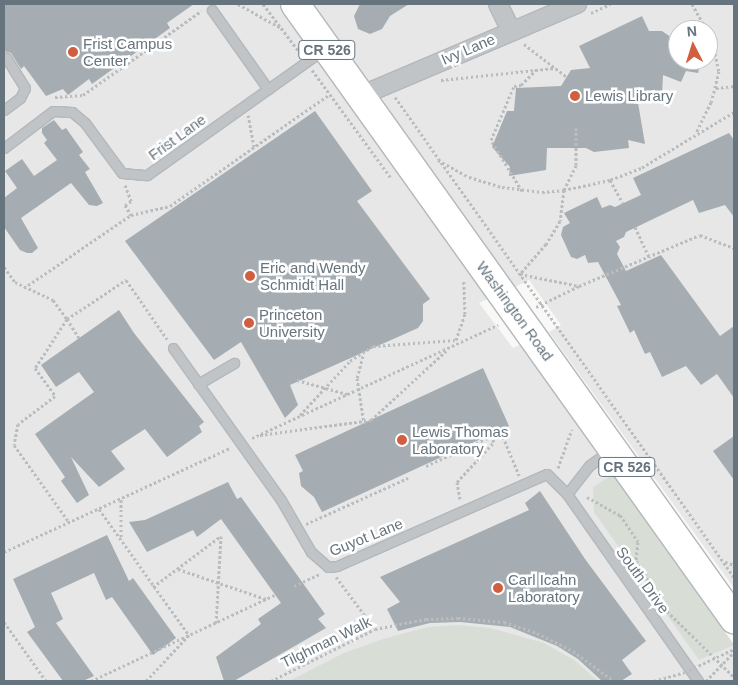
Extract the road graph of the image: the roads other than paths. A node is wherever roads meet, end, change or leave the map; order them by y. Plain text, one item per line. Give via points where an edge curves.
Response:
1 (295, 4) edge
2 (498, 4) edge
3 (577, 4) edge
4 (208, 10) road end
5 (517, 38) junction
6 (313, 50) junction
7 (6, 57) dead end
8 (268, 89) junction
9 (360, 96) junction
10 (4, 110) edge
11 (4, 148) edge
12 (173, 348) road end
13 (234, 364) dead end
14 (198, 384) junction
15 (614, 448) junction
16 (568, 494) junction
17 (734, 619) edge
18 (698, 681) edge

1 - 6 main road, Washington Road / CR 526
2 - 5 street
3 - 5 street, Ivy Lane
4 - 8 lane
5 - 9 street, Ivy Lane
6 - 8 lane, Frist Lane
6 - 9 main road, Washington Road / CR 526
7 - 10 lane via 25,88 20,98
8 - 11 lane, Frist Lane via 148,175 122,173 85,123 72,112 53,111
9 - 15 main road, Washington Road / CR 526
12 - 14 lane, Guyot Lane
13 - 14 lane
14 - 16 lane, Guyot Lane via 317,559 328,567 337,566 547,474
15 - 16 lane via 590,465
15 - 17 main road, Washington Road / CR 526
16 - 18 lane, South Drive via 602,549

